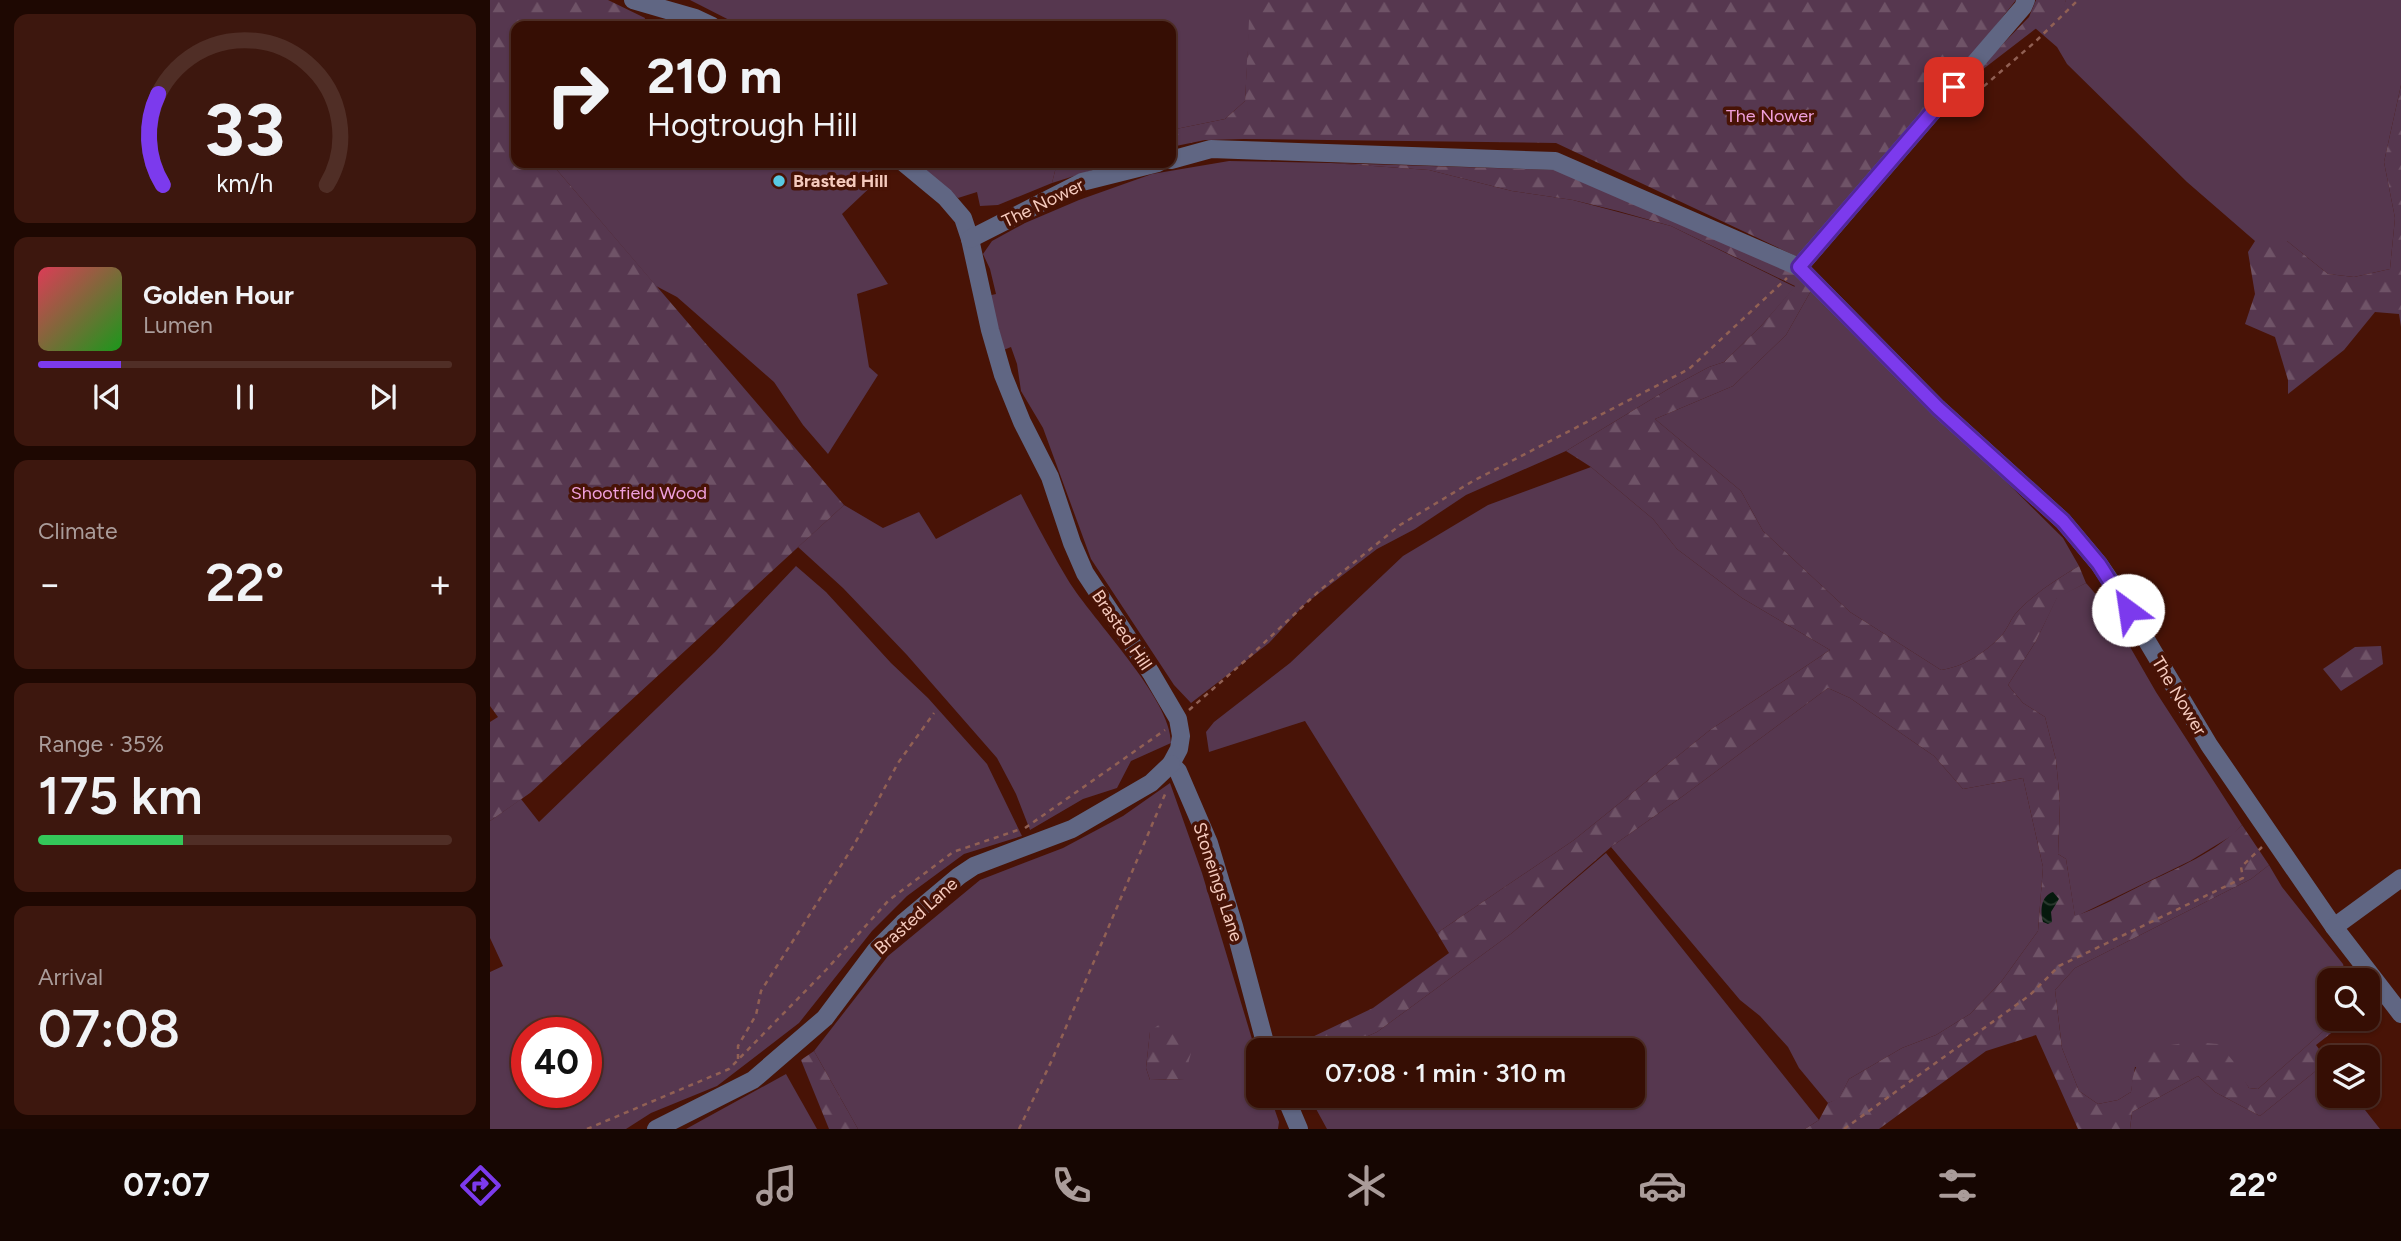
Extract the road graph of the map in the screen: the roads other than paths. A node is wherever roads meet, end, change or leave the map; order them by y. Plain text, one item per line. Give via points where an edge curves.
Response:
1 (633, 0) edge
2 (2026, 0) edge
3 (701, 21) edge
4 (1176, 159) edge
5 (910, 168) edge
6 (1138, 168) edge
7 (970, 239) junction
8 (1799, 267) junction
9 (1174, 768) junction
10 (2401, 878) edge
11 (2334, 927) junction
12 (2401, 1014) edge
13 (1264, 1038) edge
14 (1290, 1108) edge
15 (656, 1129) edge
16 (1299, 1129) edge

1 - 3 street
2 - 8 street
4 - 8 street, The Nower via 1211,149 1555,161
5 - 7 street, Brasted Hill via 963,218
6 - 7 street, The Nower via 1082,182
7 - 9 street, Brasted Hill via 1003,376 1050,477 1072,543 1085,573 1178,719 1181,736
8 - 11 street, The Nower via 1938,408 2063,521 2099,564 2209,745
9 - 13 street, Stoneings Lane via 1209,843
9 - 15 street, Brasted Lane via 1072,829 959,876 876,950 825,1018 753,1080
10 - 11 street
11 - 12 street, The Nower
14 - 16 street

